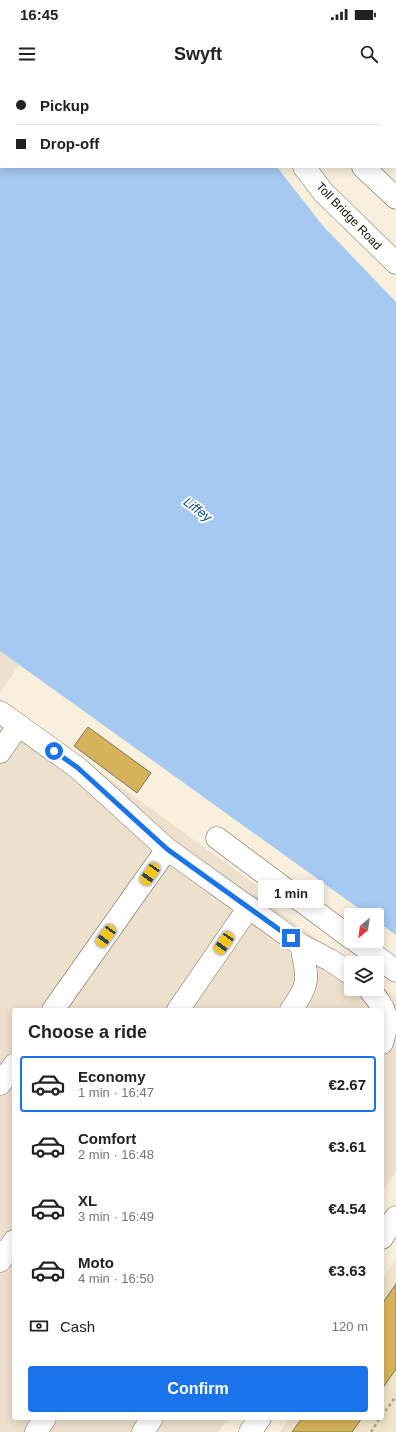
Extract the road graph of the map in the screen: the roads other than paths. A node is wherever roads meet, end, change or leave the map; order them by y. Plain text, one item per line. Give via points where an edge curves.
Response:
1 (305, 168) edge
2 (364, 168) edge
3 (396, 198) edge
4 (396, 264) edge
5 (0, 712) edge
6 (18, 726) junction
7 (0, 752) edge
8 (217, 838) dead end
9 (167, 849) junction
10 (249, 907) junction
11 (344, 933) edge
12 (301, 945) junction
13 (365, 948) edge
14 (344, 969) edge
15 (396, 971) edge
16 (375, 996) edge
17 (54, 1008) edge
18 (179, 1008) edge
19 (292, 1008) edge
20 (392, 1016) edge
21 (384, 1037) edge
22 (12, 1067) edge
23 (0, 1084) edge
24 (12, 1243) edge
25 (0, 1262) edge
26 (12, 1271) edge
27 (44, 1420) edge
28 (151, 1420) edge
29 (259, 1420) edge
30 (36, 1432) edge
31 (143, 1432) edge
32 (250, 1432) edge

1 - 4 main road, Toll Bridge Road via 323,192
2 - 3 main road
5 - 6 main road
6 - 7 main road
6 - 9 main road via 78,768
8 - 11 main road
9 - 10 main road
9 - 17 main road
10 - 12 main road
10 - 18 main road
12 - 14 main road
12 - 19 main road via 307,978 305,988
13 - 15 main road
16 - 20 main road
20 - 21 main road
22 - 23 main road
24 - 25 main road
25 - 26 main road
27 - 30 main road
28 - 31 main road
29 - 32 main road

